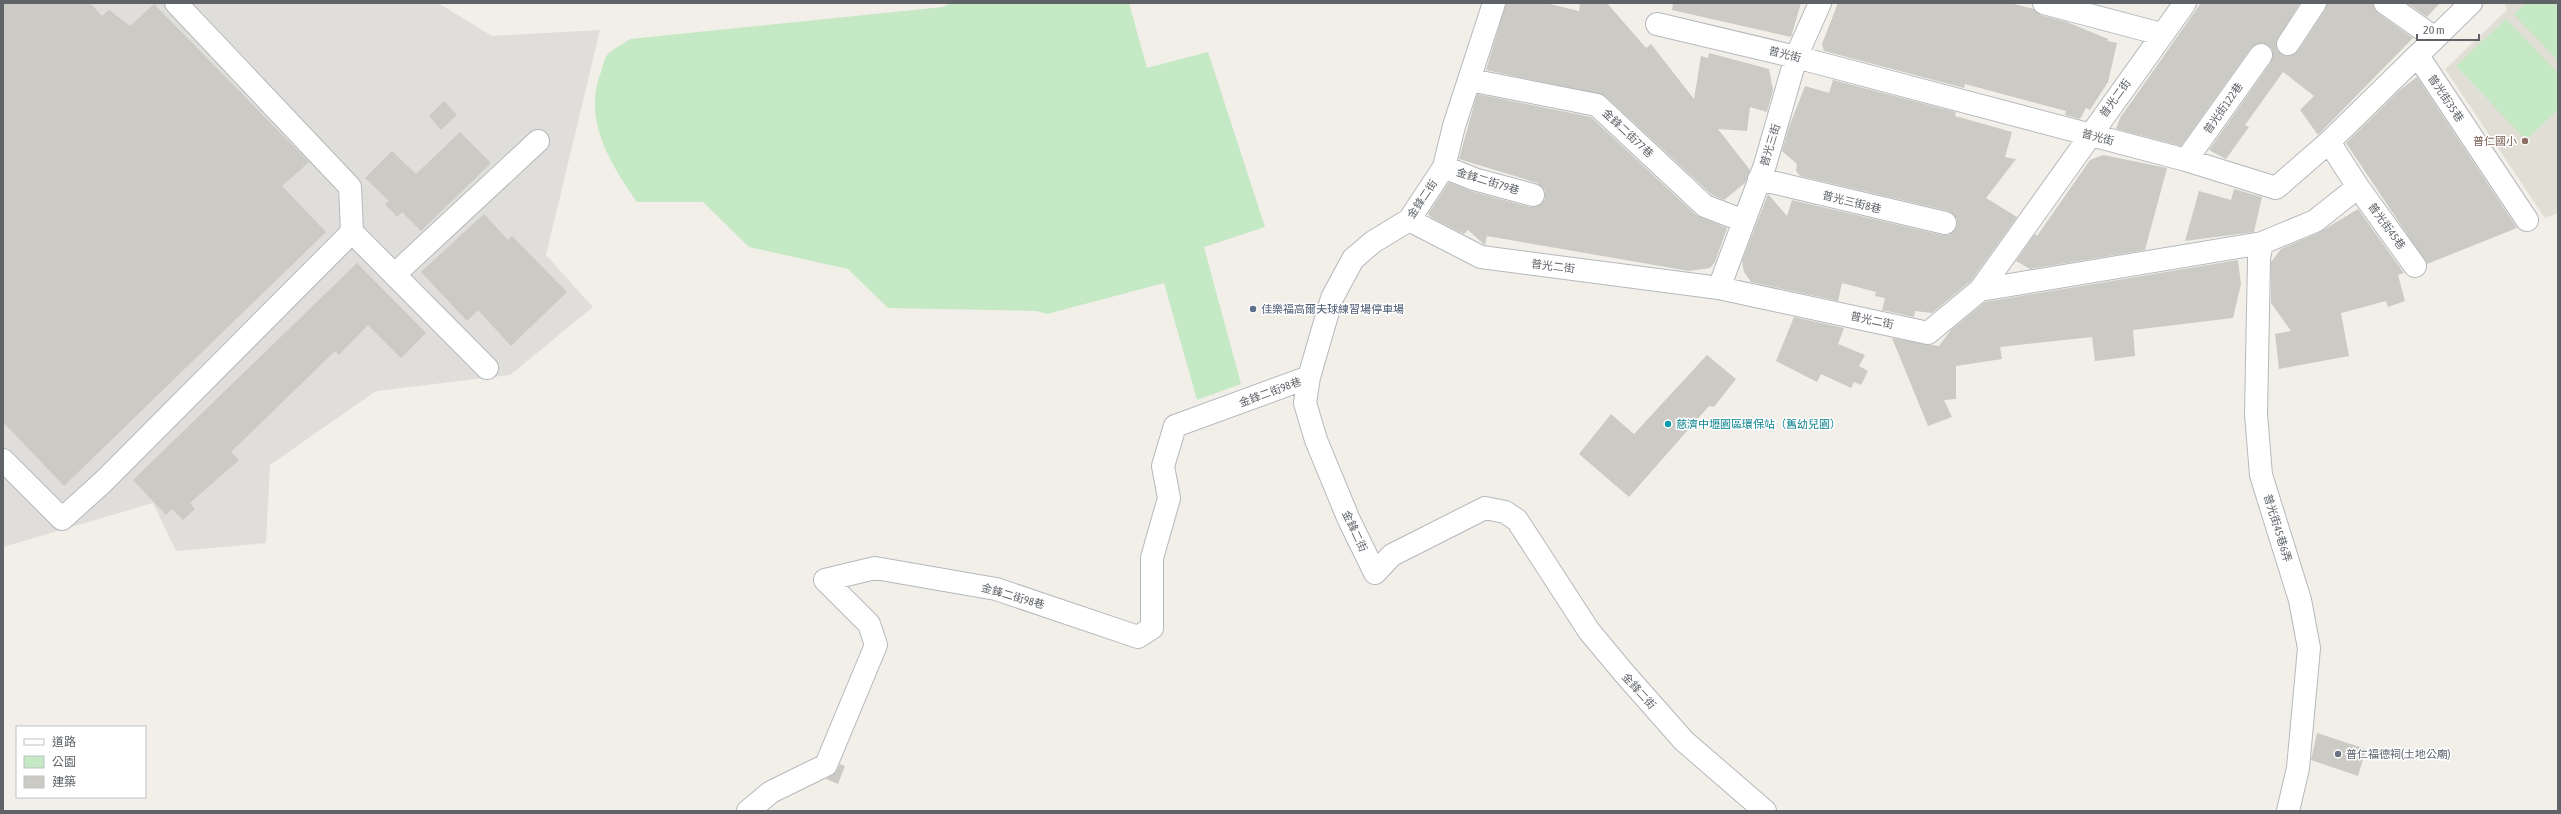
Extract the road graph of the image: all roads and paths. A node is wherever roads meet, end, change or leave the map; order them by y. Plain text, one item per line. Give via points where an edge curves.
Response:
1 (176, 3) edge
2 (1494, 3) edge
3 (1820, 3) edge
4 (2044, 3) edge
5 (2185, 3) edge
6 (2315, 3) edge
7 (2385, 3) edge
8 (2471, 3) edge
9 (1657, 24) dead end
10 (2161, 34) junction
11 (2435, 38) junction
12 (2288, 44) dead end
13 (2261, 55) dead end
14 (2418, 56) junction
15 (1796, 57) junction
16 (1470, 80) junction
17 (2089, 135) junction
18 (538, 141) dead end
19 (2329, 142) junction
20 (2186, 160) junction
21 (1444, 167) junction
22 (1759, 179) junction
23 (2358, 186) junction
24 (1533, 195) dead end
25 (1409, 220) junction
26 (2527, 220) dead end
27 (1744, 221) junction
28 (1945, 223) dead end
29 (352, 232) junction
30 (2262, 243) junction
31 (2415, 266) dead end
32 (395, 274) junction
33 (1719, 288) junction
34 (1980, 290) junction
35 (487, 368) dead end
36 (1309, 378) junction
37 (3, 460) edge
38 (748, 811) edge
39 (1765, 811) edge
40 (2288, 811) edge

1 - 29 lane via 350,187
2 - 16 lane, 金鋒二街
3 - 15 lane, 普光三街
4 - 10 lane
5 - 10 lane, 普光二街
6 - 12 lane
7 - 11 lane
8 - 11 lane, 普光街
9 - 15 lane, 普光街
10 - 17 lane, 普光二街
11 - 14 lane, 普光街
13 - 20 lane, 普光街122巷
14 - 19 lane, 普光街
14 - 26 lane, 普光街35巷
15 - 17 lane, 普光街
15 - 22 lane, 普光三街
16 - 21 lane, 金鋒二街
16 - 27 lane, 金鋒二街77巷 via 1597,104 1705,206
17 - 20 lane, 普光街
17 - 34 lane, 普光二街
18 - 32 lane
19 - 20 lane, 普光街 via 2276,188
19 - 23 lane, 普光街45巷
21 - 24 lane, 金鋒二街79巷 via 1474,179
21 - 25 lane, 金鋒二街
22 - 27 lane, 普光三街
22 - 28 lane, 普光三街8巷
23 - 30 lane via 2315,221
23 - 31 lane, 普光街45巷
25 - 33 lane, 普光二街 via 1481,257
25 - 36 lane, 金鋒二街 via 1372,242 1353,259 1332,298
27 - 33 lane, 普光三街
29 - 32 lane
29 - 37 lane via 103,482 62,519
30 - 34 lane
30 - 40 lane, 普光街45巷6弄 via 2259,258 2256,414 2261,475 2300,600 2309,648 2298,768
32 - 35 lane
33 - 34 lane, 普光二街 via 1928,333
36 - 38 lane, 金鋒二街98巷 via 1175,426 1163,466 1169,498 1152,558 1152,628 1138,637 996,589 875,568 825,580 869,624 876,644 826,765 771,792
36 - 39 lane, 金鋒二街 via 1305,403 1316,440 1374,573 1392,554 1452,523 1485,508 1504,512 1517,520 1589,630 1624,673 1684,741

